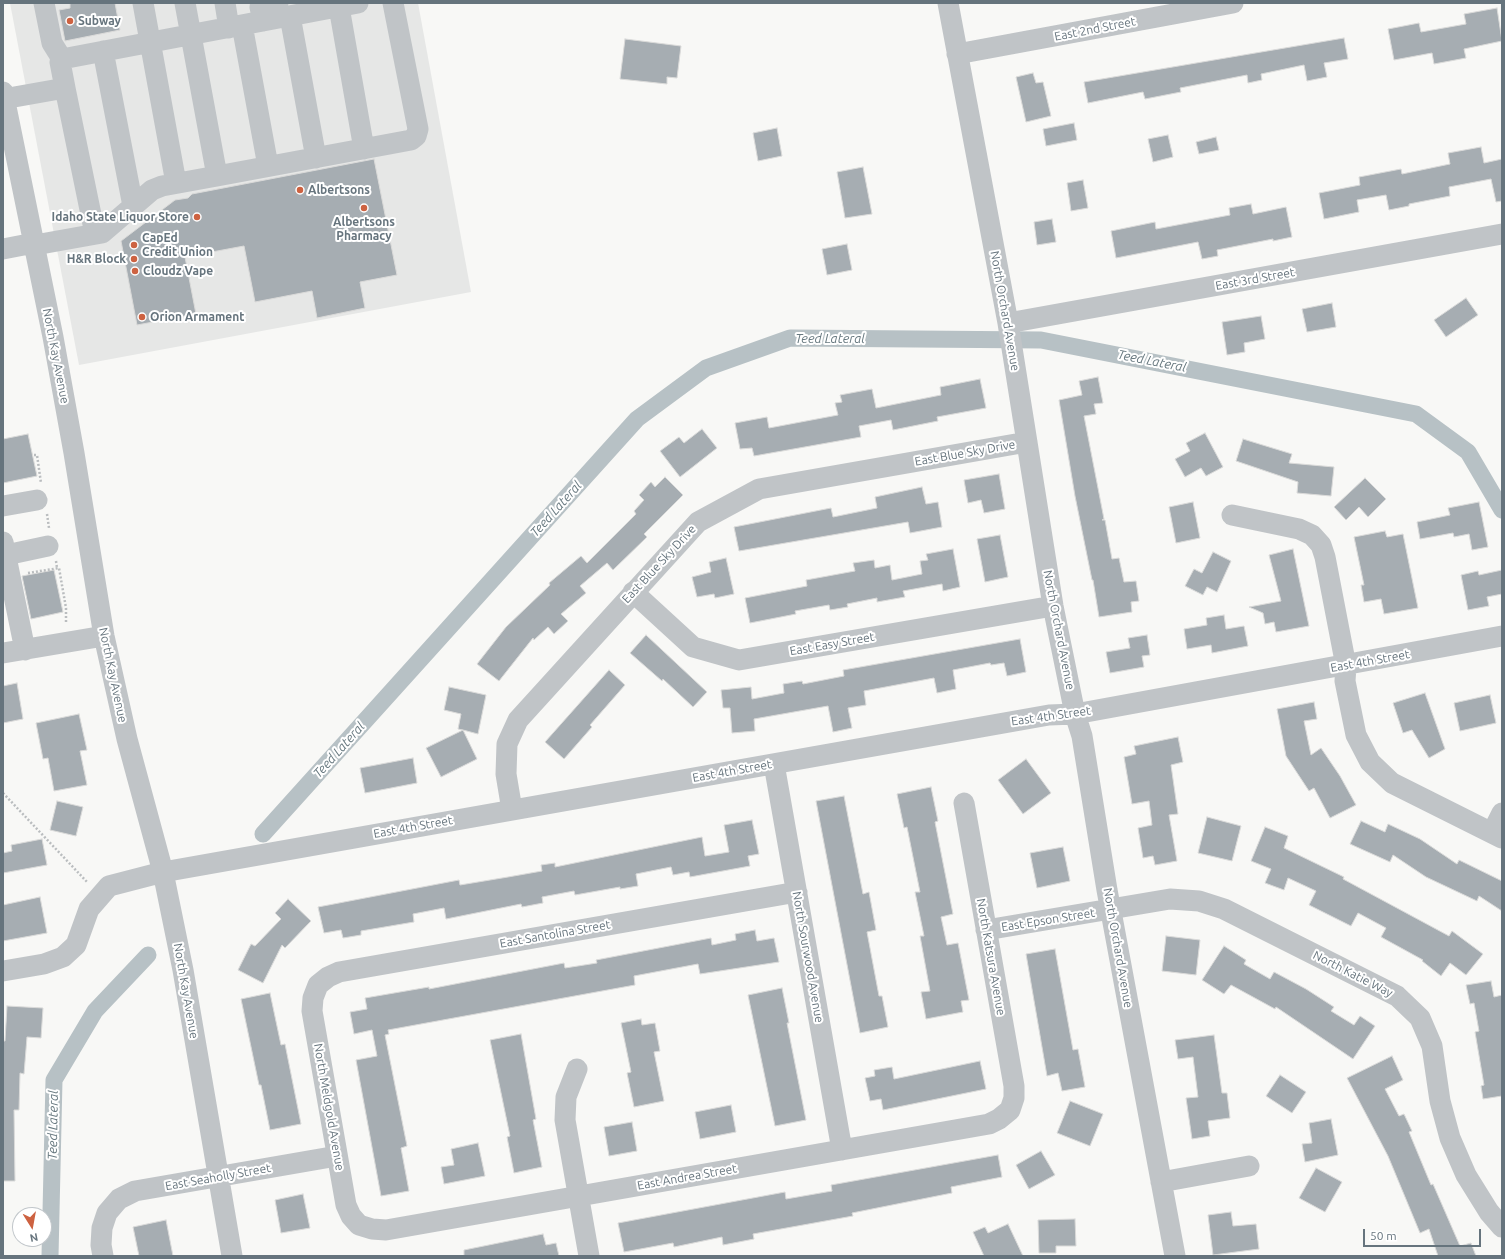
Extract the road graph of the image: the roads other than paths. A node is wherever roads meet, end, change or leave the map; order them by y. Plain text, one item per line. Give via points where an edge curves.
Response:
1 (44, 3) edge
2 (143, 3) edge
3 (184, 3) edge
4 (225, 3) edge
5 (393, 3) edge
6 (948, 3) edge
7 (1233, 3) edge
8 (351, 4) edge
9 (270, 10) edge
10 (236, 26) junction
11 (190, 35) junction
12 (149, 43) junction
13 (103, 52) junction
14 (957, 54) junction
15 (62, 59) junction
16 (65, 88) junction
17 (3, 96) edge
18 (364, 149) junction
19 (316, 158) junction
20 (268, 166) junction
21 (218, 176) junction
22 (176, 183) junction
23 (133, 206) junction
24 (95, 234) junction
25 (1502, 234) edge
26 (34, 244) junction
27 (3, 249) edge
28 (1010, 333) junction
29 (1027, 442) junction
30 (37, 500) dead end
31 (3, 506) edge
32 (1232, 515) dead end
33 (48, 546) dead end
34 (4, 549) edge
35 (633, 592) junction
36 (1053, 606) junction
37 (104, 636) junction
38 (1502, 636) edge
39 (25, 650) junction
40 (3, 653) edge
41 (1346, 666) junction
42 (1075, 714) junction
43 (774, 764) junction
44 (964, 803) dead end
45 (512, 810) junction
46 (1502, 813) edge
47 (1497, 835) edge
48 (163, 872) junction
49 (797, 892) junction
50 (1110, 909) junction
51 (986, 930) junction
52 (3, 971) edge
53 (318, 985) joint
54 (577, 1069) dead end
55 (1010, 1110) joint
56 (842, 1150) junction
57 (337, 1156) junction
58 (1249, 1166) dead end
59 (218, 1177) junction
60 (1161, 1182) junction
61 (578, 1196) junction
62 (359, 1225) joint
63 (1502, 1227) edge
64 (103, 1256) edge
65 (232, 1256) edge
66 (589, 1256) edge
67 (1175, 1256) edge

1 - 15 street via 52,43
2 - 12 street
3 - 11 street
4 - 10 street
5 - 18 street via 418,129 416,136 411,140
6 - 14 street, North Orchard Avenue
7 - 14 street, East 2nd Street
8 - 9 street
8 - 18 street
9 - 10 street
9 - 19 street
10 - 11 street
10 - 20 street
11 - 12 street
11 - 21 street
12 - 13 street
12 - 22 street
13 - 15 street
13 - 23 street
14 - 28 street, North Orchard Avenue
15 - 16 street via 60,62
16 - 17 street
16 - 24 street
17 - 26 street, North Kay Avenue
18 - 19 street
19 - 20 street
20 - 21 street
21 - 22 street
22 - 23 street via 152,190
23 - 24 street via 102,233
24 - 26 street
25 - 28 street, East 3rd Street
26 - 27 street
26 - 37 street, North Kay Avenue via 74,453
28 - 29 street, North Orchard Avenue
29 - 35 street, East Blue Sky Drive via 759,489 698,522
29 - 36 street, North Orchard Avenue
30 - 31 street
32 - 41 street via 1300,529 1312,534 1321,545
33 - 34 street
34 - 39 street
35 - 36 street, East Easy Street via 694,648 739,660
35 - 45 street, East Blue Sky Drive via 518,720 507,744 506,774
36 - 42 street, North Orchard Avenue
37 - 39 street
37 - 48 street, North Kay Avenue via 127,739
38 - 41 street, East 4th Street
39 - 40 street
41 - 42 street, East 4th Street
41 - 47 street via 1345,681 1356,735 1370,762 1392,784
42 - 43 street, East 4th Street via 1049,715
42 - 50 street, North Orchard Avenue via 1082,736
43 - 45 street, East 4th Street
43 - 49 street, North Sourwood Avenue
44 - 51 street, North Katsura Avenue
45 - 48 street, East 4th Street
46 - 47 street
48 - 52 street, East 4th Street via 109,886 90,909 76,945 63,957 44,964
48 - 59 street, North Kay Avenue via 183,970
49 - 53 street, East Santolina Street via 339,972
49 - 56 street, North Sourwood Avenue
50 - 51 street, East Epson Street
50 - 60 street, North Orchard Avenue
50 - 63 street, North Katie Way via 1170,899 1199,901 1224,909 1397,996 1420,1018 1432,1046 1440,1101 1450,1138 1466,1175 1489,1212
51 - 55 street, North Katsura Avenue via 1014,1086
53 - 57 street, North Meldgold Avenue via 312,1011
54 - 61 street via 564,1108
55 - 56 street, East Andrea Street via 989,1124
56 - 61 street, East Andrea Street
57 - 59 street, East Seaholly Street
57 - 62 street, North Meldgold Avenue via 346,1206
58 - 60 street
59 - 64 street, East Seaholly Street via 135,1191 119,1199 107,1213 102,1228
59 - 65 street, North Kay Avenue
60 - 67 street, North Orchard Avenue
61 - 62 street, East Andrea Street via 386,1230
61 - 66 street

